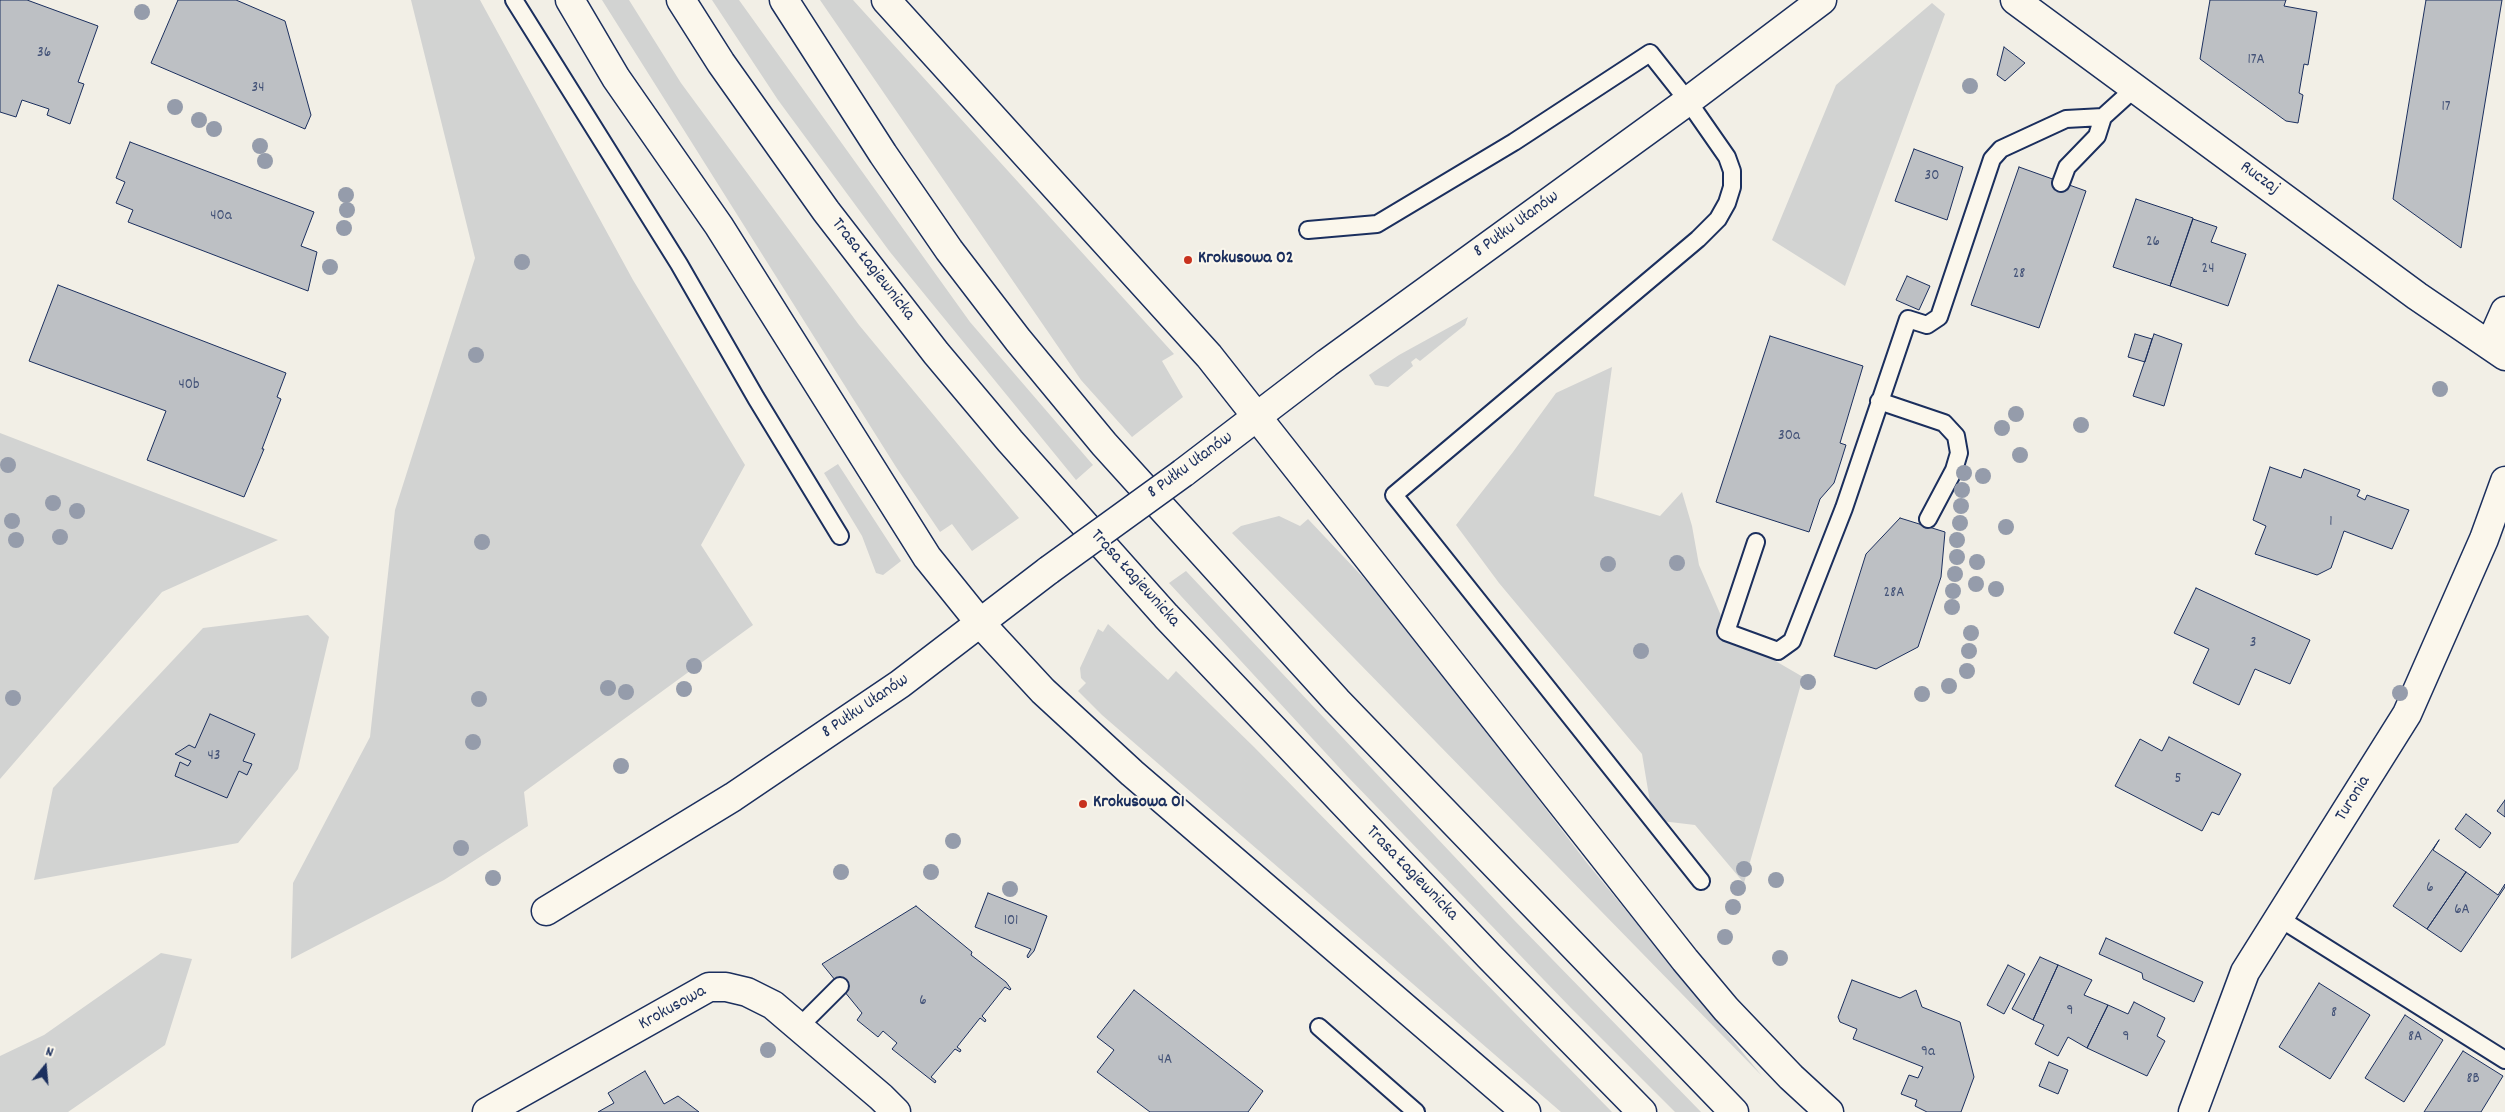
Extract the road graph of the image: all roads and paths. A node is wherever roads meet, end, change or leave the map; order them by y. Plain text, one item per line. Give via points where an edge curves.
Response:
1 (514, 0) edge
2 (570, 0) edge
3 (680, 0) edge
4 (784, 0) edge
5 (886, 0) edge
6 (1822, 0) edge
7 (2015, 0) edge
8 (2135, 88) junction
9 (1688, 101) junction
10 (2103, 117) junction
11 (2061, 182) dead end
12 (1308, 230) dead end
13 (2505, 311) edge
14 (2497, 351) edge
15 (1879, 401) junction
16 (1259, 416) junction
17 (2505, 481) edge
18 (1928, 519) dead end
19 (840, 536) dead end
20 (1756, 542) dead end
21 (981, 624) junction
22 (1701, 881) dead end
23 (546, 911) dead end
24 (2279, 918) junction
25 (840, 986) dead end
26 (799, 1027) junction
27 (1319, 1027) dead end
28 (2505, 1060) edge
29 (487, 1112) edge
30 (896, 1112) edge
31 (1416, 1112) edge
32 (1526, 1112) edge
33 (1642, 1112) edge
34 (1734, 1112) edge
35 (1829, 1112) edge
36 (2193, 1112) edge

1 - 19 lane via 679,264
2 - 21 main road via 616,78 719,226 927,557
3 - 33 main road, Trasa Łagiewnicka via 826,211 1010,441 1166,616
4 - 34 main road via 949,250 1104,444 1336,701
5 - 16 main road via 1209,356
6 - 9 main road, 8 Pułku Ułanów
7 - 8 main road, Ruczaj
8 - 10 lane
8 - 14 main road, Ruczaj via 2417,296
9 - 12 lane via 1650,53 1514,142 1377,224
9 - 16 main road, 8 Pułku Ułanów
9 - 22 lane via 1727,157 1732,171 1730,195 1718,219 1394,495
10 - 11 lane via 2097,136 2068,167
10 - 15 lane via 2066,119 2001,150 1992,158 1939,317 1927,325 1908,319
13 - 14 main road
15 - 18 lane via 1944,423 1956,436 1959,453 1954,470
15 - 20 lane via 1844,508 1792,641 1778,651 1726,632
16 - 21 main road, 8 Pułku Ułanów, bridge
16 - 35 main road via 1685,960 1726,1010
17 - 24 main road, Turonia via 2484,539 2407,714
21 - 23 main road, 8 Pułku Ułanów via 900,684 733,797
21 - 32 main road via 1043,691 1132,773
24 - 28 lane
24 - 36 main road, Turonia via 2245,972
25 - 26 lane
26 - 29 main road, Krokusowa via 773,1005 747,992 709,987
26 - 30 main road, Krokusowa
27 - 31 lane

